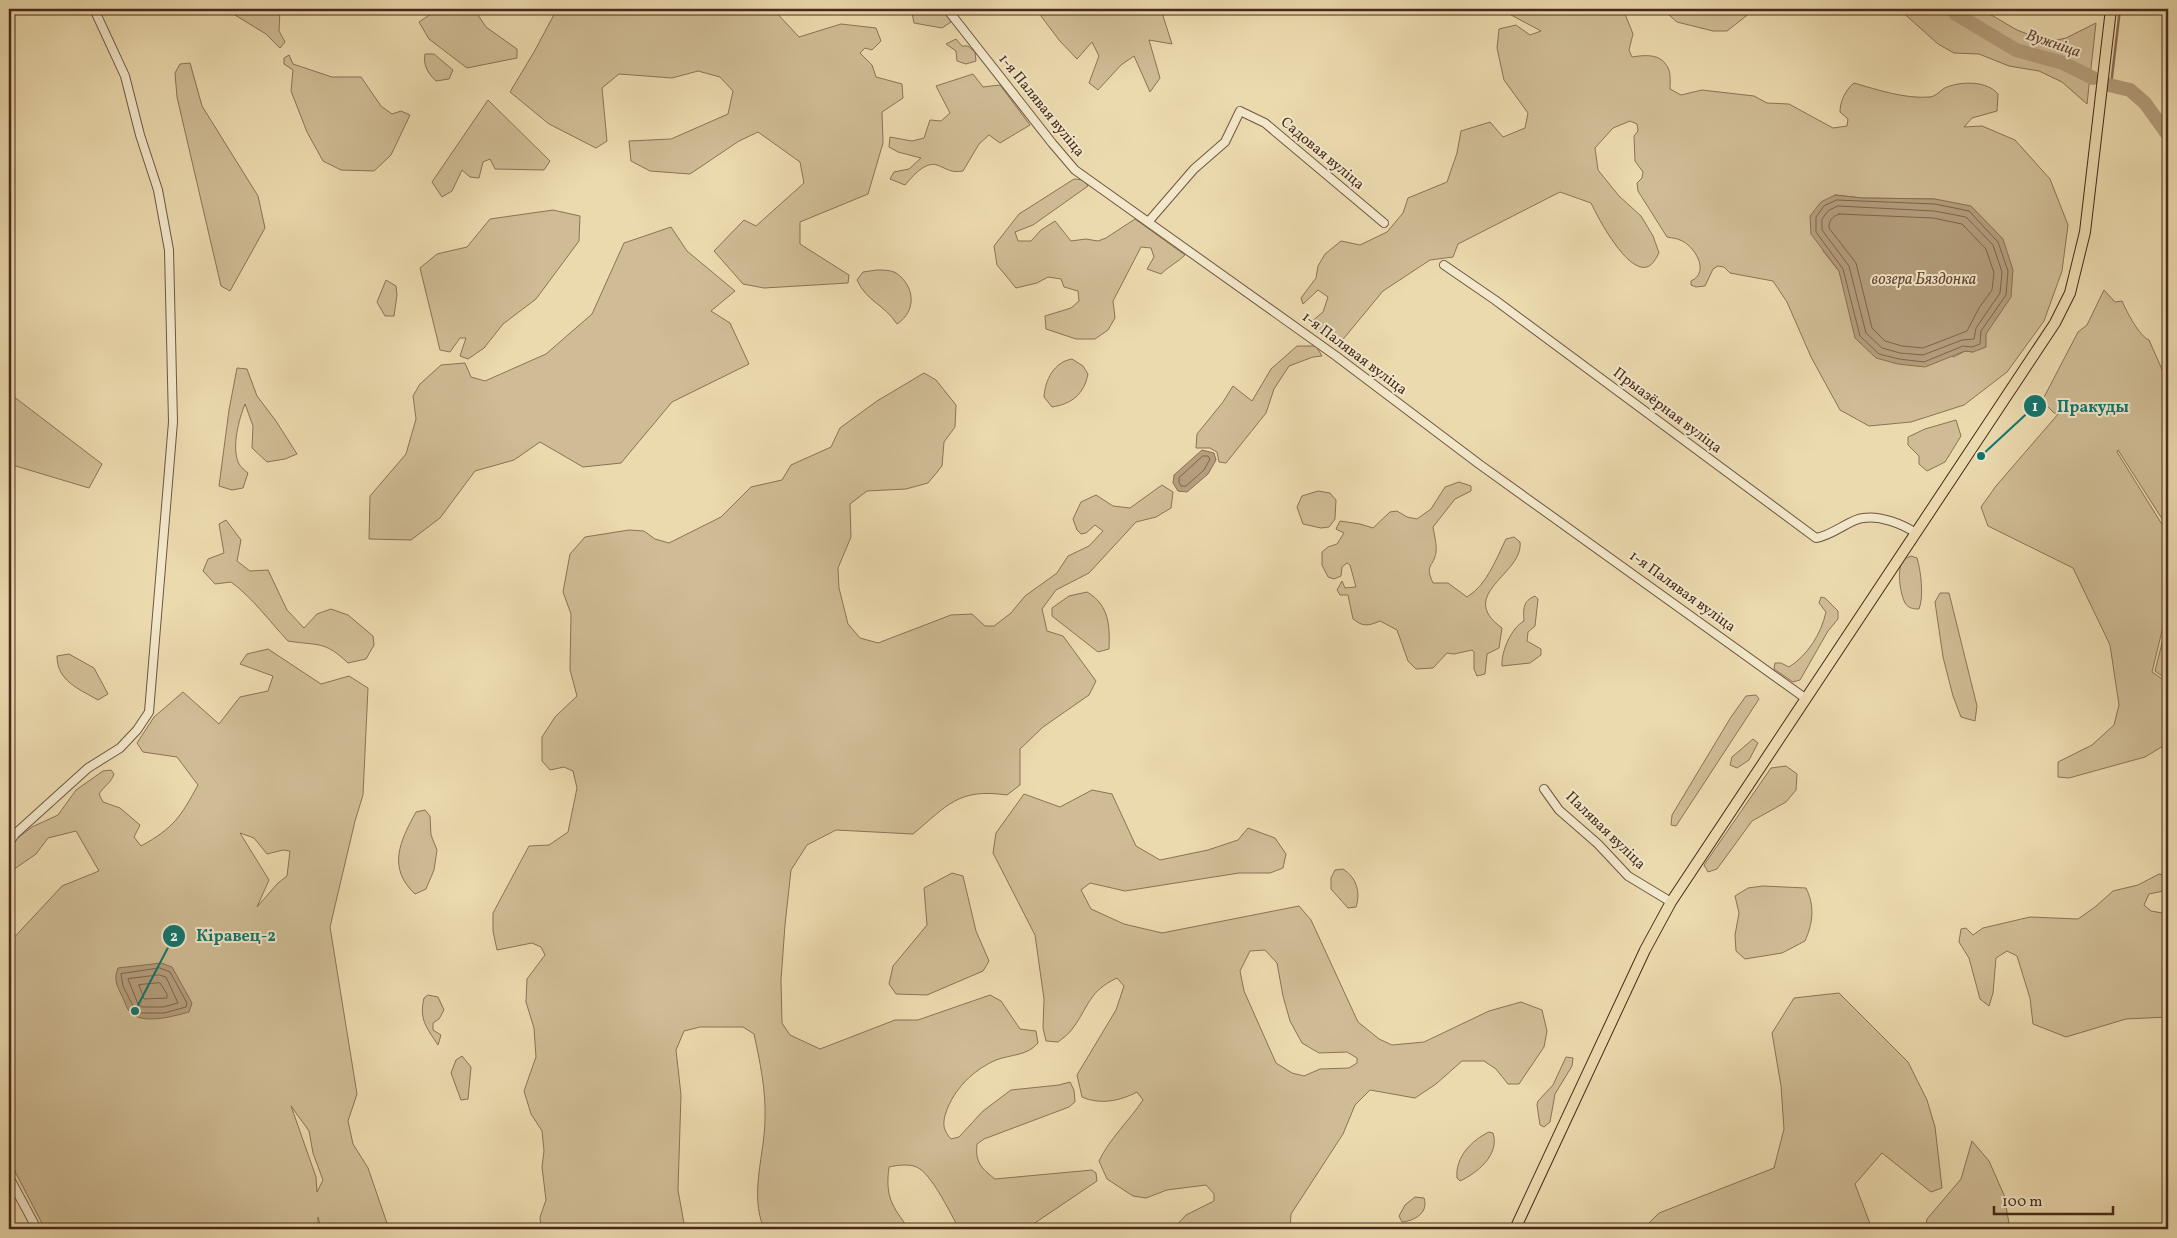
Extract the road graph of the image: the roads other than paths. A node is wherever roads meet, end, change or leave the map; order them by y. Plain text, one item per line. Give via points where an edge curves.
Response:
1 (94, 9) edge
2 (947, 9) edge
3 (2111, 9) edge
4 (1148, 221) junction
5 (1384, 223) dead end
6 (1444, 265) dead end
7 (1916, 533) junction
8 (1805, 698) junction
9 (1544, 788) dead end
10 (9, 843) edge
11 (1671, 902) junction
12 (9, 1177) edge
13 (37, 1229) edge
14 (1516, 1229) edge

1 - 10 street via 125,76 158,190 169,250 173,422 149,712 120,748 88,768
2 - 4 street, 1-я Палявая вуліца via 1075,170
3 - 7 main road via 2085,232 2070,293 2037,353
4 - 5 street, Садовая вуліца via 1194,169 1225,142 1240,111 1265,123
4 - 8 street, 1-я Палявая вуліца
6 - 7 street, Прыазёрная вуліца via 1816,538 1862,518 1904,525
7 - 8 main road
8 - 11 main road
9 - 11 street, Палявая вуліца via 1559,810 1628,876
11 - 14 main road via 1645,950
12 - 13 street

